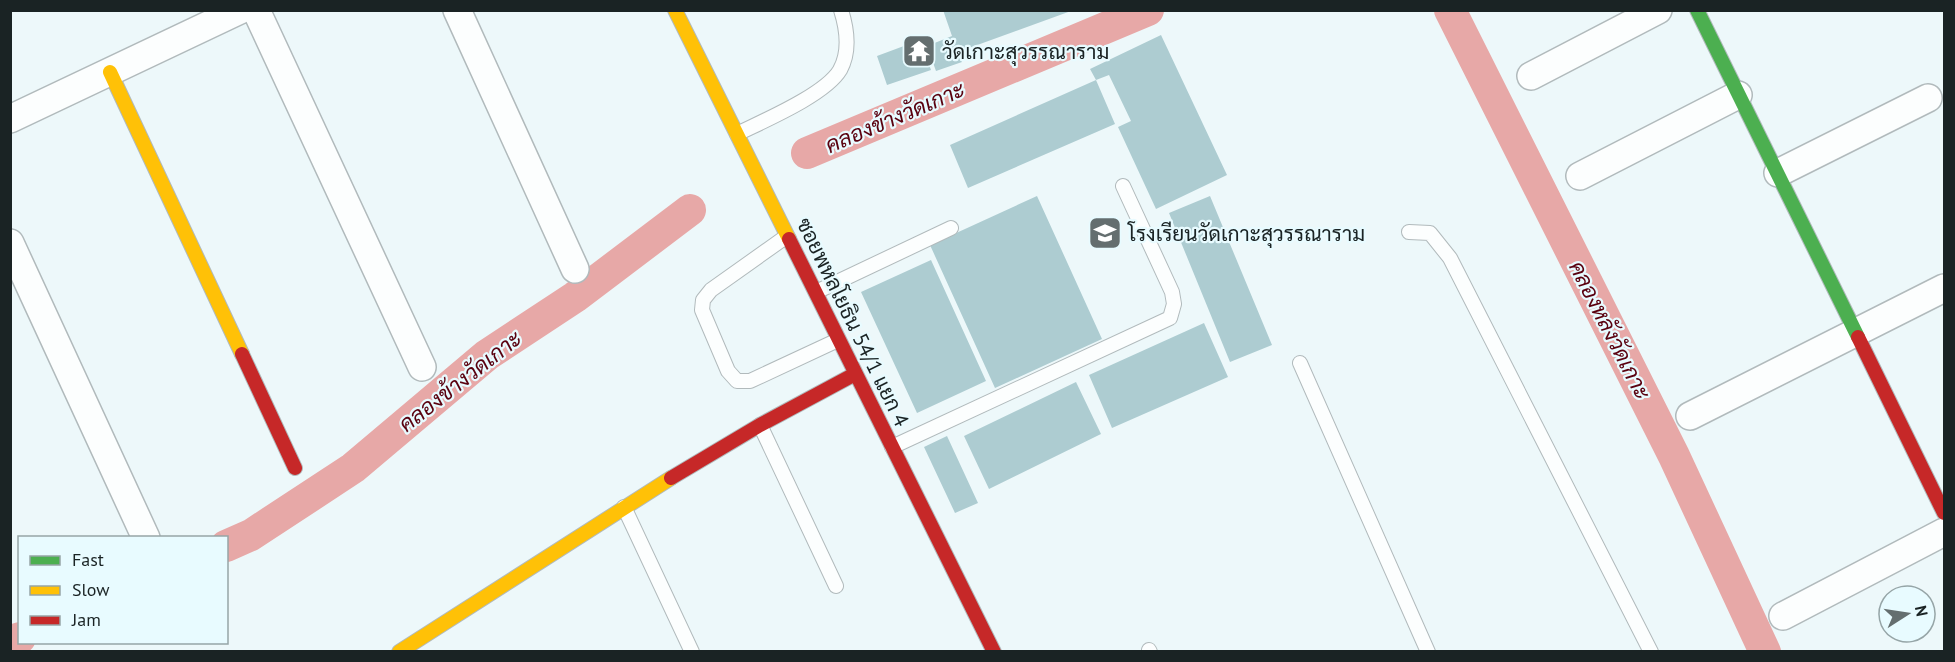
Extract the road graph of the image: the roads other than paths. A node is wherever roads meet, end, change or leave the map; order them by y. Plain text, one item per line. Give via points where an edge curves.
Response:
1 (240, 10) edge
2 (256, 10) edge
3 (457, 10) edge
4 (675, 10) edge
5 (840, 10) edge
6 (1658, 10) edge
7 (1697, 10) edge
8 (110, 72) junction
9 (1531, 76) dead end
10 (1738, 95) junction
11 (1928, 98) dead end
12 (10, 119) edge
13 (737, 135) junction
14 (1778, 173) junction
15 (1580, 176) dead end
16 (1123, 186) dead end
17 (951, 228) dead end
18 (1409, 232) dead end
19 (787, 236) junction
20 (10, 243) edge
21 (574, 269) dead end
22 (1944, 288) edge
23 (816, 292) junction
24 (1856, 333) junction
25 (838, 340) junction
26 (1300, 363) dead end
27 (422, 367) dead end
28 (855, 374) junction
29 (1689, 416) dead end
30 (760, 425) junction
31 (892, 447) junction
32 (296, 468) dead end
33 (624, 507) junction
34 (1944, 513) edge
35 (1944, 532) edge
36 (146, 536) edge
37 (836, 586) dead end
38 (1783, 616) dead end
39 (990, 650) edge
40 (399, 651) edge
41 (692, 651) edge
42 (1428, 651) edge
43 (1651, 651) edge

1 - 8 street
2 - 27 street
3 - 21 street
4 - 13 street, ซอยพหลโยธิน 54/1 แยก 4
5 - 13 lane via 847,46 840,70 818,92
6 - 9 street
7 - 10 street
8 - 12 street
8 - 32 street
10 - 14 street
10 - 15 street
11 - 14 street
13 - 19 street, ซอยพหลโยธิน 54/1 แยก 4
14 - 24 street
16 - 31 lane via 1172,292 1170,318
17 - 23 lane
18 - 43 lane via 1430,233 1450,258
19 - 23 street, ซอยพหลโยธิน 54/1 แยก 4
19 - 25 lane via 711,290 703,300 702,310 728,371 737,381 750,381
20 - 36 street
22 - 24 street
23 - 25 street, ซอยพหลโยธิน 54/1 แยก 4
24 - 29 street
24 - 34 street
25 - 28 street, ซอยพหลโยธิน 54/1 แยก 4
26 - 42 lane
28 - 30 street
28 - 31 street, ซอยพหลโยธิน 54/1 แยก 4
30 - 33 street
30 - 37 lane
31 - 39 street, ซอยพหลโยธิน 54/1 แยก 4
33 - 40 street
33 - 41 lane
35 - 38 street

